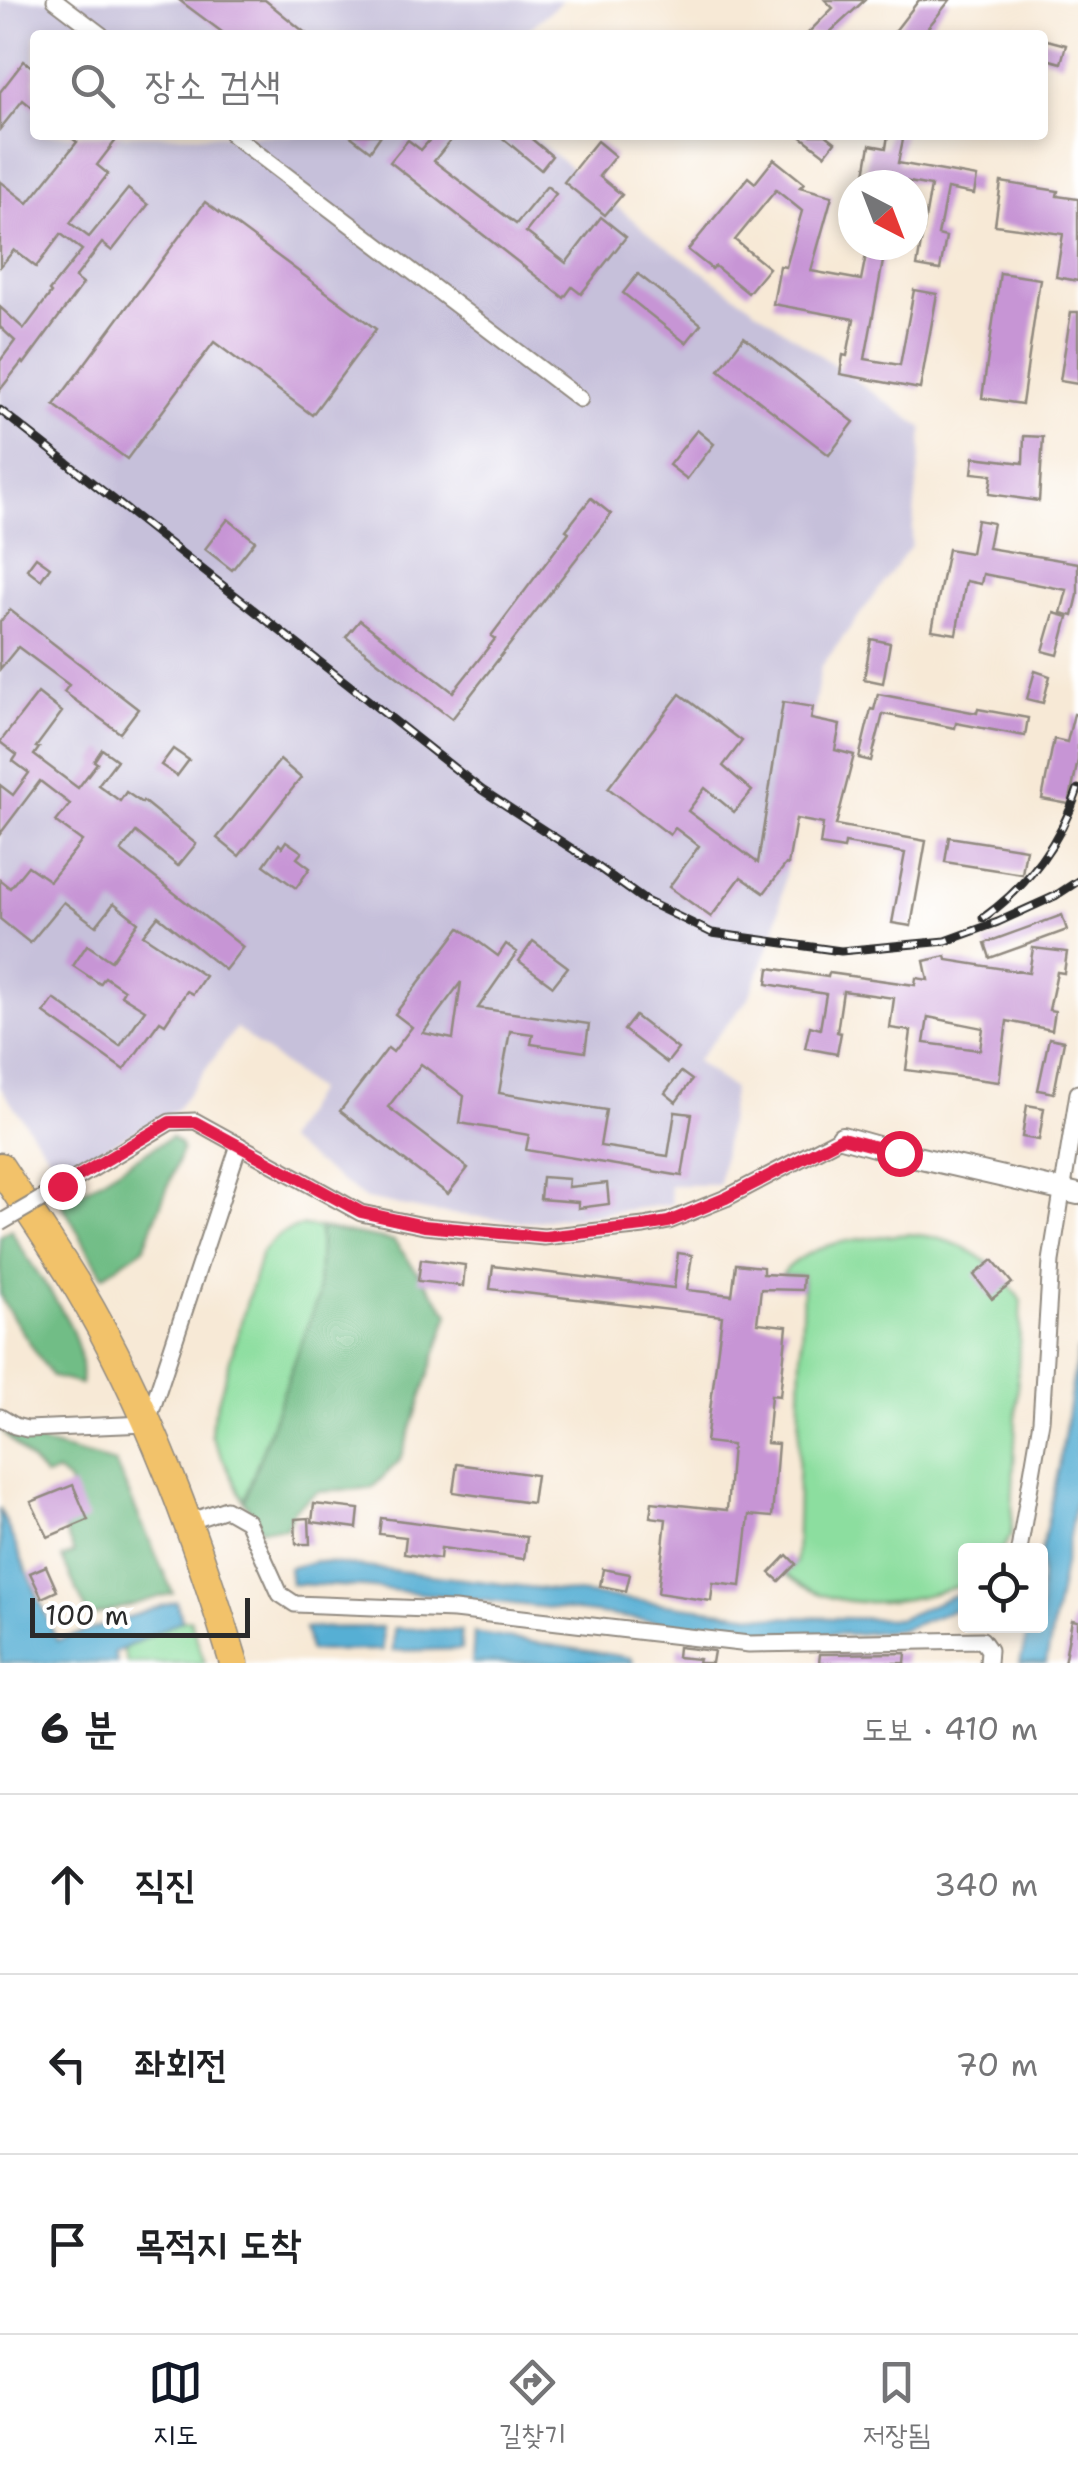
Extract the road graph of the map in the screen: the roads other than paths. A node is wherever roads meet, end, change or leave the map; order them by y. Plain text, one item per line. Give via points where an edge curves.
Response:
1 (55, 0) edge
2 (94, 30) edge
3 (240, 140) edge
4 (580, 399) dead end
5 (1078, 1093) edge
6 (842, 1138) joint
7 (239, 1145) junction
8 (0, 1167) edge
9 (1070, 1193) edge
10 (0, 1223) edge
11 (0, 1417) edge
12 (147, 1424) junction
13 (188, 1522) junction
14 (1020, 1543) edge
15 (234, 1663) edge
16 (988, 1663) edge

1 - 2 street
3 - 4 street
5 - 9 street
6 - 7 street via 668,1222 544,1237 424,1226 361,1212
6 - 9 street
7 - 10 street, bridge via 195,1122 170,1122
7 - 12 street
8 - 12 highway via 80,1290
9 - 14 street via 1052,1261 1041,1421
11 - 12 street via 27,1429
12 - 13 highway
13 - 15 highway
13 - 16 street via 226,1509 247,1521 280,1594 295,1604 454,1610 748,1644 982,1640

